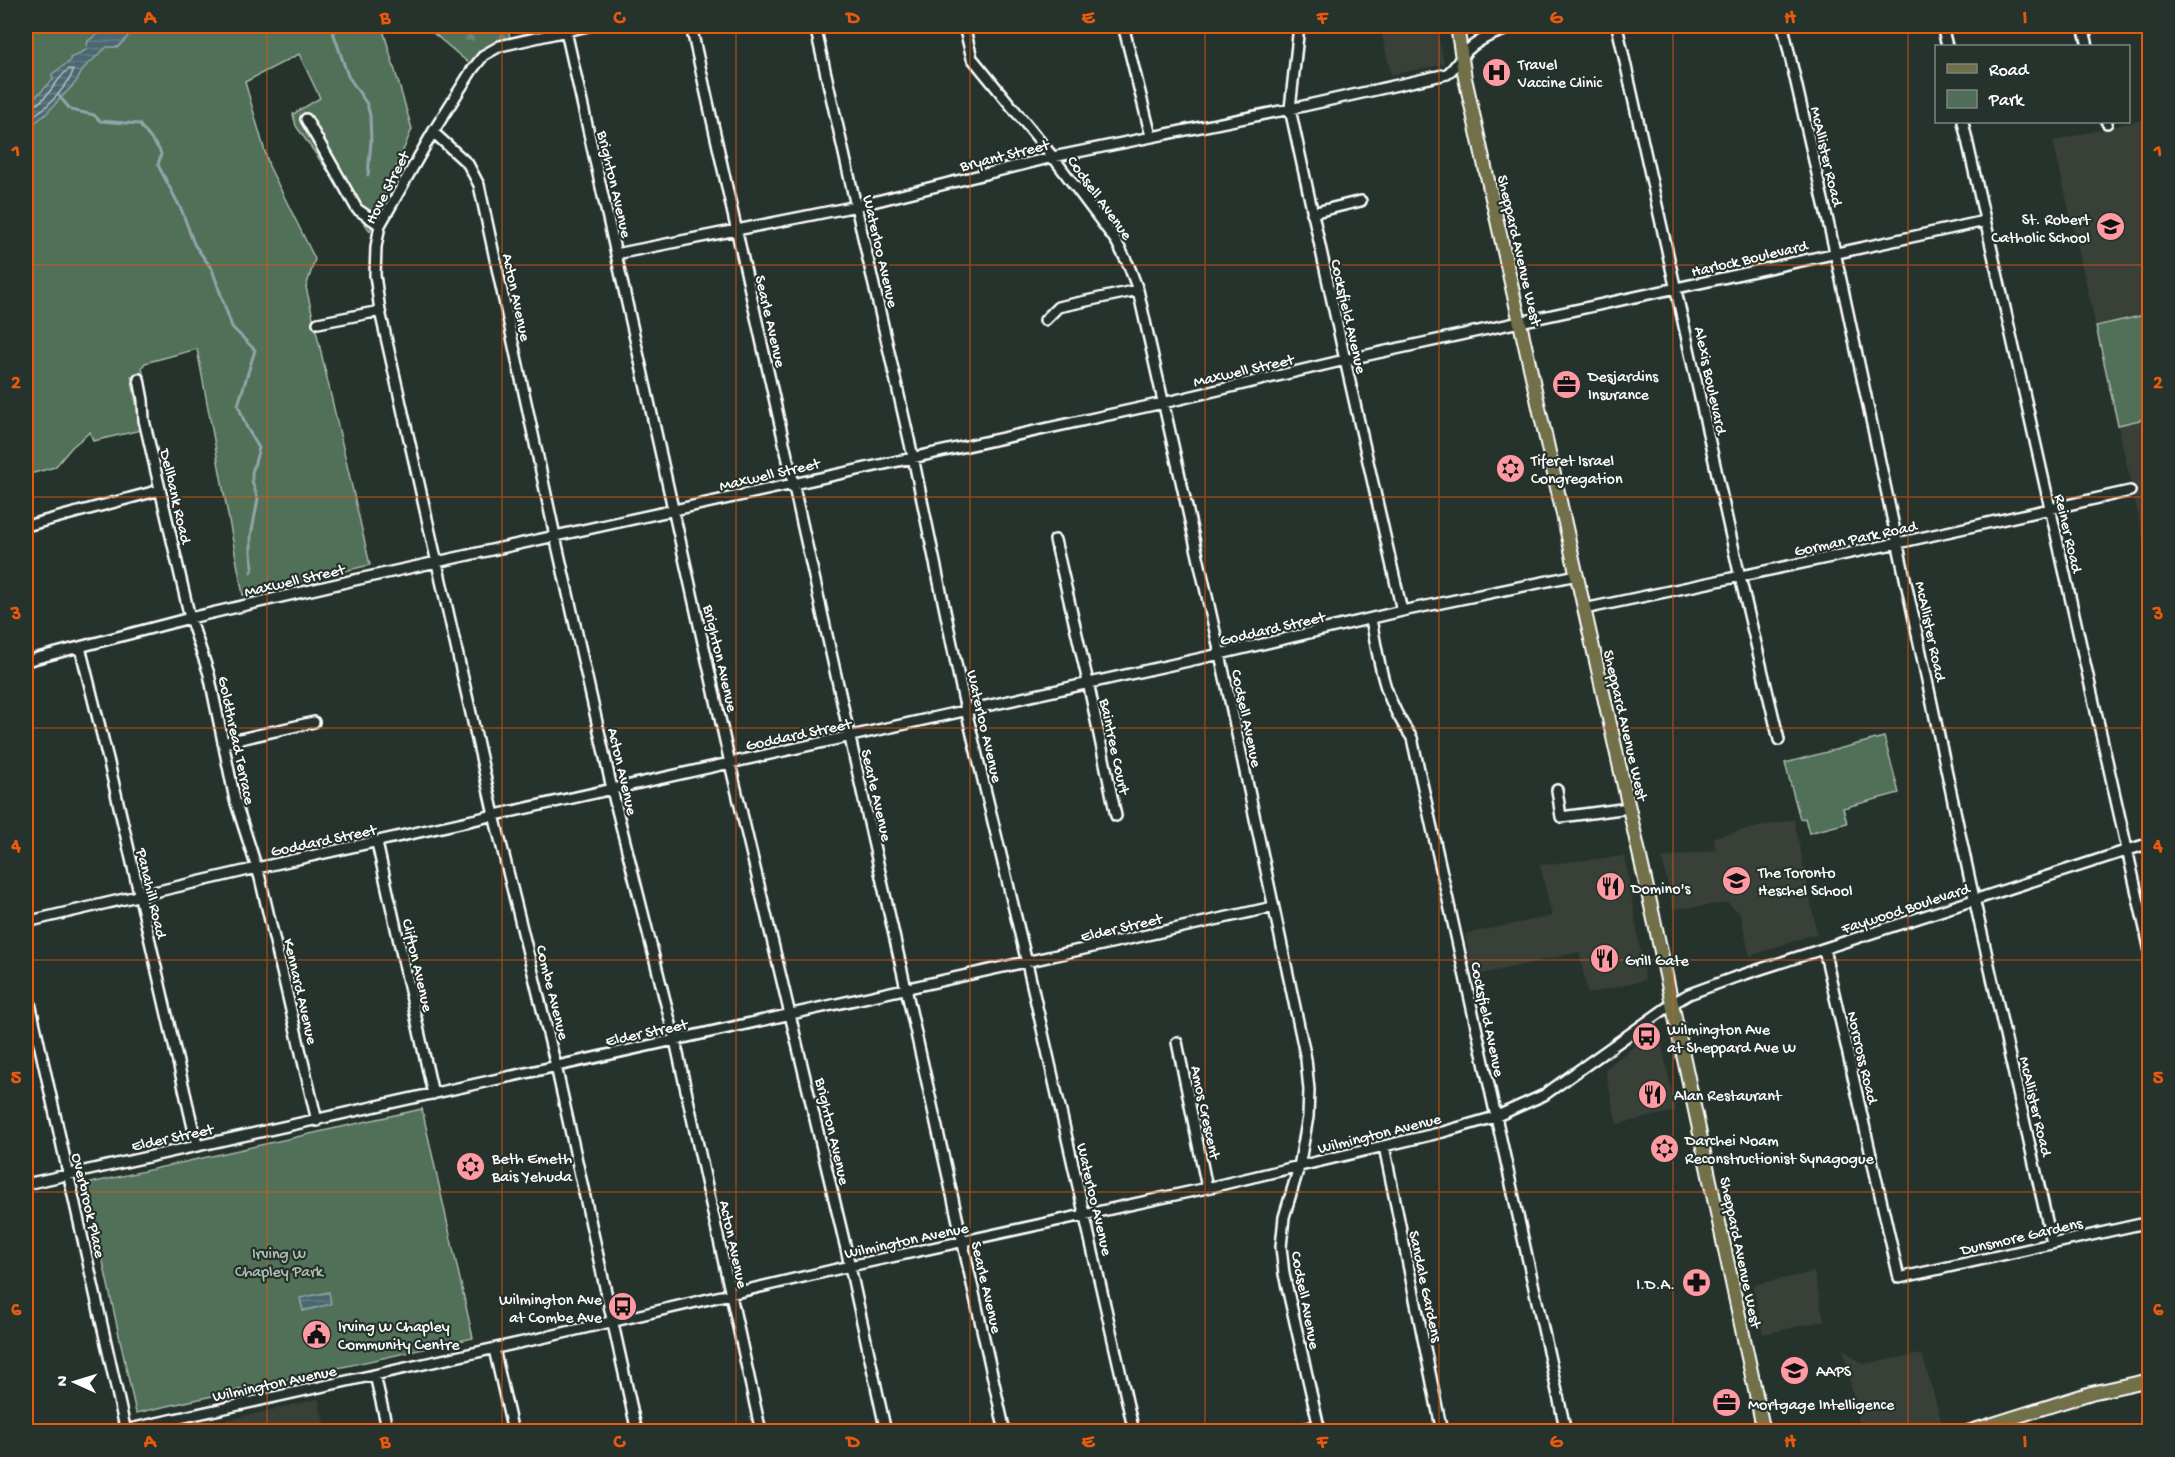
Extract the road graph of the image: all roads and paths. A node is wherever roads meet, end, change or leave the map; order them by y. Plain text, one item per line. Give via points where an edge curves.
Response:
1 (588, 26) edge
2 (691, 26) edge
3 (815, 26) edge
4 (964, 26) edge
5 (1299, 26) edge
6 (1457, 26) edge
7 (1517, 26) edge
8 (1617, 26) edge
9 (1783, 26) edge
10 (1942, 26) edge
11 (2083, 26) edge
12 (1124, 29) dead end
13 (566, 31) junction
14 (1947, 45) edge
15 (2088, 45) edge
16 (1462, 57) junction
17 (1290, 109) junction
18 (306, 119) dead end
19 (1963, 123) edge
20 (433, 132) junction
21 (1151, 136) junction
22 (1053, 156) junction
23 (1361, 201) dead end
24 (857, 206) junction
25 (1312, 213) junction
26 (1985, 221) junction
27 (380, 225) junction
28 (736, 229) junction
29 (1835, 252) junction
30 (616, 254) junction
31 (1677, 289) junction
32 (1138, 290) junction
33 (380, 311) junction
34 (1045, 320) dead end
35 (318, 323) dead end
36 (1520, 323) junction
37 (1345, 360) junction
38 (139, 379) dead end
39 (1163, 403) junction
40 (913, 457) junction
41 (793, 483) junction
42 (160, 490) junction
43 (2130, 491) dead end
44 (2049, 509) junction
45 (673, 510) junction
46 (26, 526) edge
47 (555, 536) junction
48 (1055, 540) dead end
49 (1898, 543) junction
50 (437, 562) junction
51 (1576, 574) junction
52 (1740, 577) junction
53 (1584, 609) junction
54 (1402, 611) junction
55 (190, 618) junction
56 (1371, 619) junction
57 (80, 647) junction
58 (1220, 654) junction
59 (26, 660) edge
60 (1088, 682) junction
61 (967, 710) junction
62 (314, 722) dead end
63 (850, 736) junction
64 (1779, 740) dead end
65 (223, 743) junction
66 (730, 763) junction
67 (612, 789) junction
68 (1557, 790) dead end
69 (1629, 808) junction
70 (494, 815) junction
71 (1116, 816) dead end
72 (377, 843) junction
73 (2150, 843) edge
74 (2127, 850) junction
75 (257, 868) junction
76 (138, 895) junction
77 (1975, 900) junction
78 (1274, 907) junction
79 (26, 922) edge
80 (1824, 949) junction
81 (2150, 951) edge
82 (1027, 963) junction
83 (26, 985) edge
84 (906, 990) junction
85 (1672, 1004) junction
86 (791, 1015) junction
87 (675, 1040) junction
88 (1178, 1042) dead end
89 (556, 1066) junction
90 (433, 1094) junction
91 (1495, 1117) junction
92 (317, 1121) junction
93 (197, 1145) junction
94 (1384, 1146) junction
95 (1299, 1167) junction
96 (68, 1175) junction
97 (26, 1184) edge
98 (1208, 1188) junction
99 (1083, 1215) junction
100 (2150, 1222) edge
101 (962, 1242) junction
102 (2052, 1243) junction
103 (850, 1266) junction
104 (1899, 1278) joint
105 (730, 1295) junction
106 (614, 1322) junction
107 (494, 1349) junction
108 (375, 1375) junction
109 (2150, 1380) edge
110 (1319, 1428) edge
111 (122, 1431) edge
112 (388, 1431) edge
113 (513, 1431) edge
114 (637, 1431) edge
115 (761, 1431) edge
116 (886, 1431) edge
117 (1005, 1431) edge
118 (1134, 1431) edge
119 (1292, 1431) edge
120 (1442, 1431) edge
121 (1566, 1431) edge
122 (1764, 1431) edge
123 (1968, 1431) edge

1 - 13 street, Hove Street
2 - 28 street, Searle Avenue
3 - 24 street, Waterloo Avenue
4 - 22 street, Codsell Avenue via 972,58
5 - 17 street, Cocksfield Avenue
6 - 16 main road, Sheppard Avenue West
7 - 16 street, Bryant Street via 1478,42
8 - 31 street, Alexis Boulevard
9 - 29 street, McAllister Road
10 - 14 street
11 - 15 street
12 - 21 street
13 - 20 street, Hove Street via 500,46 484,55
13 - 30 street, Brighton Avenue
16 - 17 street, Bryant Street via 1447,74
16 - 36 main road, Sheppard Avenue West
17 - 21 street, Bryant Street
17 - 25 street, Cocksfield Avenue
18 - 27 street via 357,209
19 - 26 street, Reiner Road
20 - 27 street, Hove Street
20 - 47 street, Acton Avenue via 468,164 479,185
21 - 22 street, Bryant Street
22 - 24 street, Bryant Street
22 - 32 street, Codsell Avenue via 1116,241
23 - 25 street
24 - 28 street, Bryant Street
24 - 40 street, Waterloo Avenue
25 - 37 street, Cocksfield Avenue
26 - 29 street, Harlock Boulevard
26 - 44 street, Reiner Road
27 - 33 street, Hove Street via 375,275
28 - 30 street, Bryant Street
28 - 41 street, Searle Avenue
29 - 31 street, Harlock Boulevard
29 - 49 street, McAllister Road
30 - 45 street, Brighton Avenue
31 - 36 street, Harlock Boulevard
31 - 52 street, Alexis Boulevard
32 - 34 street via 1058,307
32 - 39 street, Codsell Avenue
33 - 35 street
33 - 50 street, Hove Street
36 - 37 street, Maxwell Street
36 - 51 main road, Sheppard Avenue West
37 - 39 street, Maxwell Street
37 - 54 street, Cocksfield Avenue
38 - 42 street, Dellbank Road
39 - 40 street, Maxwell Street
39 - 58 street, Codsell Avenue
40 - 41 street, Maxwell Street
40 - 61 street, Waterloo Avenue
41 - 45 street, Maxwell Street
41 - 63 street, Searle Avenue
42 - 46 street
42 - 55 street, Dellbank Road
43 - 44 street, Gorman Park Road
44 - 49 street, Gorman Park Road
44 - 74 street, Reiner Road
45 - 47 street, Maxwell Street
45 - 66 street, Brighton Avenue
47 - 50 street, Maxwell Street
47 - 67 street, Acton Avenue
48 - 60 street, Baintree Court
49 - 52 street, Gorman Park Road
49 - 77 street, McAllister Road
50 - 55 street, Maxwell Street
50 - 70 street, Combe Avenue
51 - 53 main road, Sheppard Avenue West
51 - 54 street, Goddard Street
52 - 53 street, Gorman Park Road
52 - 64 street, Alexis Boulevard
53 - 69 main road, Sheppard Avenue West
54 - 56 street, Goddard Street
55 - 57 street, Maxwell Street
55 - 65 street, Goldthread Terrace via 208,674
56 - 58 street, Goddard Street
56 - 91 street, Cocksfield Avenue via 1382,680 1397,717 1412,738
57 - 59 street, Maxwell Street
57 - 76 street, Panahill Road
58 - 60 street, Goddard Street
58 - 78 street, Codsell Avenue
60 - 61 street, Goddard Street
60 - 71 street, Baintree Court
61 - 63 street, Goddard Street
61 - 82 street, Waterloo Avenue
62 - 65 street
63 - 66 street, Goddard Street
63 - 84 street, Searle Avenue
65 - 75 street, Goldthread Terrace via 240,820
66 - 67 street, Goddard Street
66 - 86 street, Brighton Avenue
67 - 70 street, Goddard Street
67 - 87 street, Acton Avenue
68 - 69 street via 1561,817
69 - 85 main road, Sheppard Avenue West
70 - 72 street, Goddard Street
70 - 89 street, Combe Avenue
72 - 75 street, Goddard Street
72 - 90 street, Clifton Avenue
73 - 74 street, Faywood Boulevard
74 - 77 street, Faywood Boulevard
74 - 81 street, Reiner Road
75 - 76 street, Goddard Street
75 - 92 street, Kennard Avenue
76 - 79 street, Goddard Street
76 - 93 street, Panahill Road
77 - 80 street, Faywood Boulevard
77 - 102 street, McAllister Road
78 - 82 street, Elder Street
78 - 95 street, Codsell Avenue via 1306,1059 1308,1117
80 - 85 street, Faywood Boulevard via 1732,978
80 - 104 street, Norcross Road
82 - 84 street, Elder Street
82 - 99 street, Waterloo Avenue
83 - 96 street, Overbrook Place
84 - 86 street, Elder Street
84 - 101 street, Searle Avenue
85 - 91 street, Wilmington Avenue via 1544,1095
85 - 122 main road, Sheppard Avenue West
86 - 87 street, Elder Street
86 - 103 street, Brighton Avenue
87 - 89 street, Elder Street
87 - 105 street, Acton Avenue
88 - 98 street, Amos Crescent
89 - 90 street, Elder Street
89 - 106 street, Combe Avenue
90 - 92 street, Elder Street
91 - 94 street, Wilmington Avenue
91 - 121 street, Cocksfield Avenue
92 - 93 street, Elder Street
93 - 96 street, Elder Street
94 - 95 street, Wilmington Avenue
94 - 120 street, Sandale Gardens
95 - 98 street, Wilmington Avenue
95 - 110 street, Codsell Avenue via 1284,1217 1281,1247
96 - 97 street, Elder Street
96 - 111 street, Overbrook Place
98 - 99 street, Wilmington Avenue
99 - 101 street, Wilmington Avenue
99 - 118 street, Waterloo Avenue
100 - 102 street, Dunsmore Gardens
101 - 103 street, Wilmington Avenue
101 - 117 street, Searle Avenue
102 - 104 street, Dunsmore Gardens
103 - 105 street, Wilmington Avenue
103 - 116 street, Brighton Avenue
105 - 106 street, Wilmington Avenue
105 - 115 street, Acton Avenue
106 - 107 street, Wilmington Avenue
106 - 114 street, Combe Avenue
107 - 108 street, Wilmington Avenue
107 - 113 street
108 - 111 street, Wilmington Avenue
108 - 112 street
109 - 123 main road via 2091,1393
110 - 119 street

